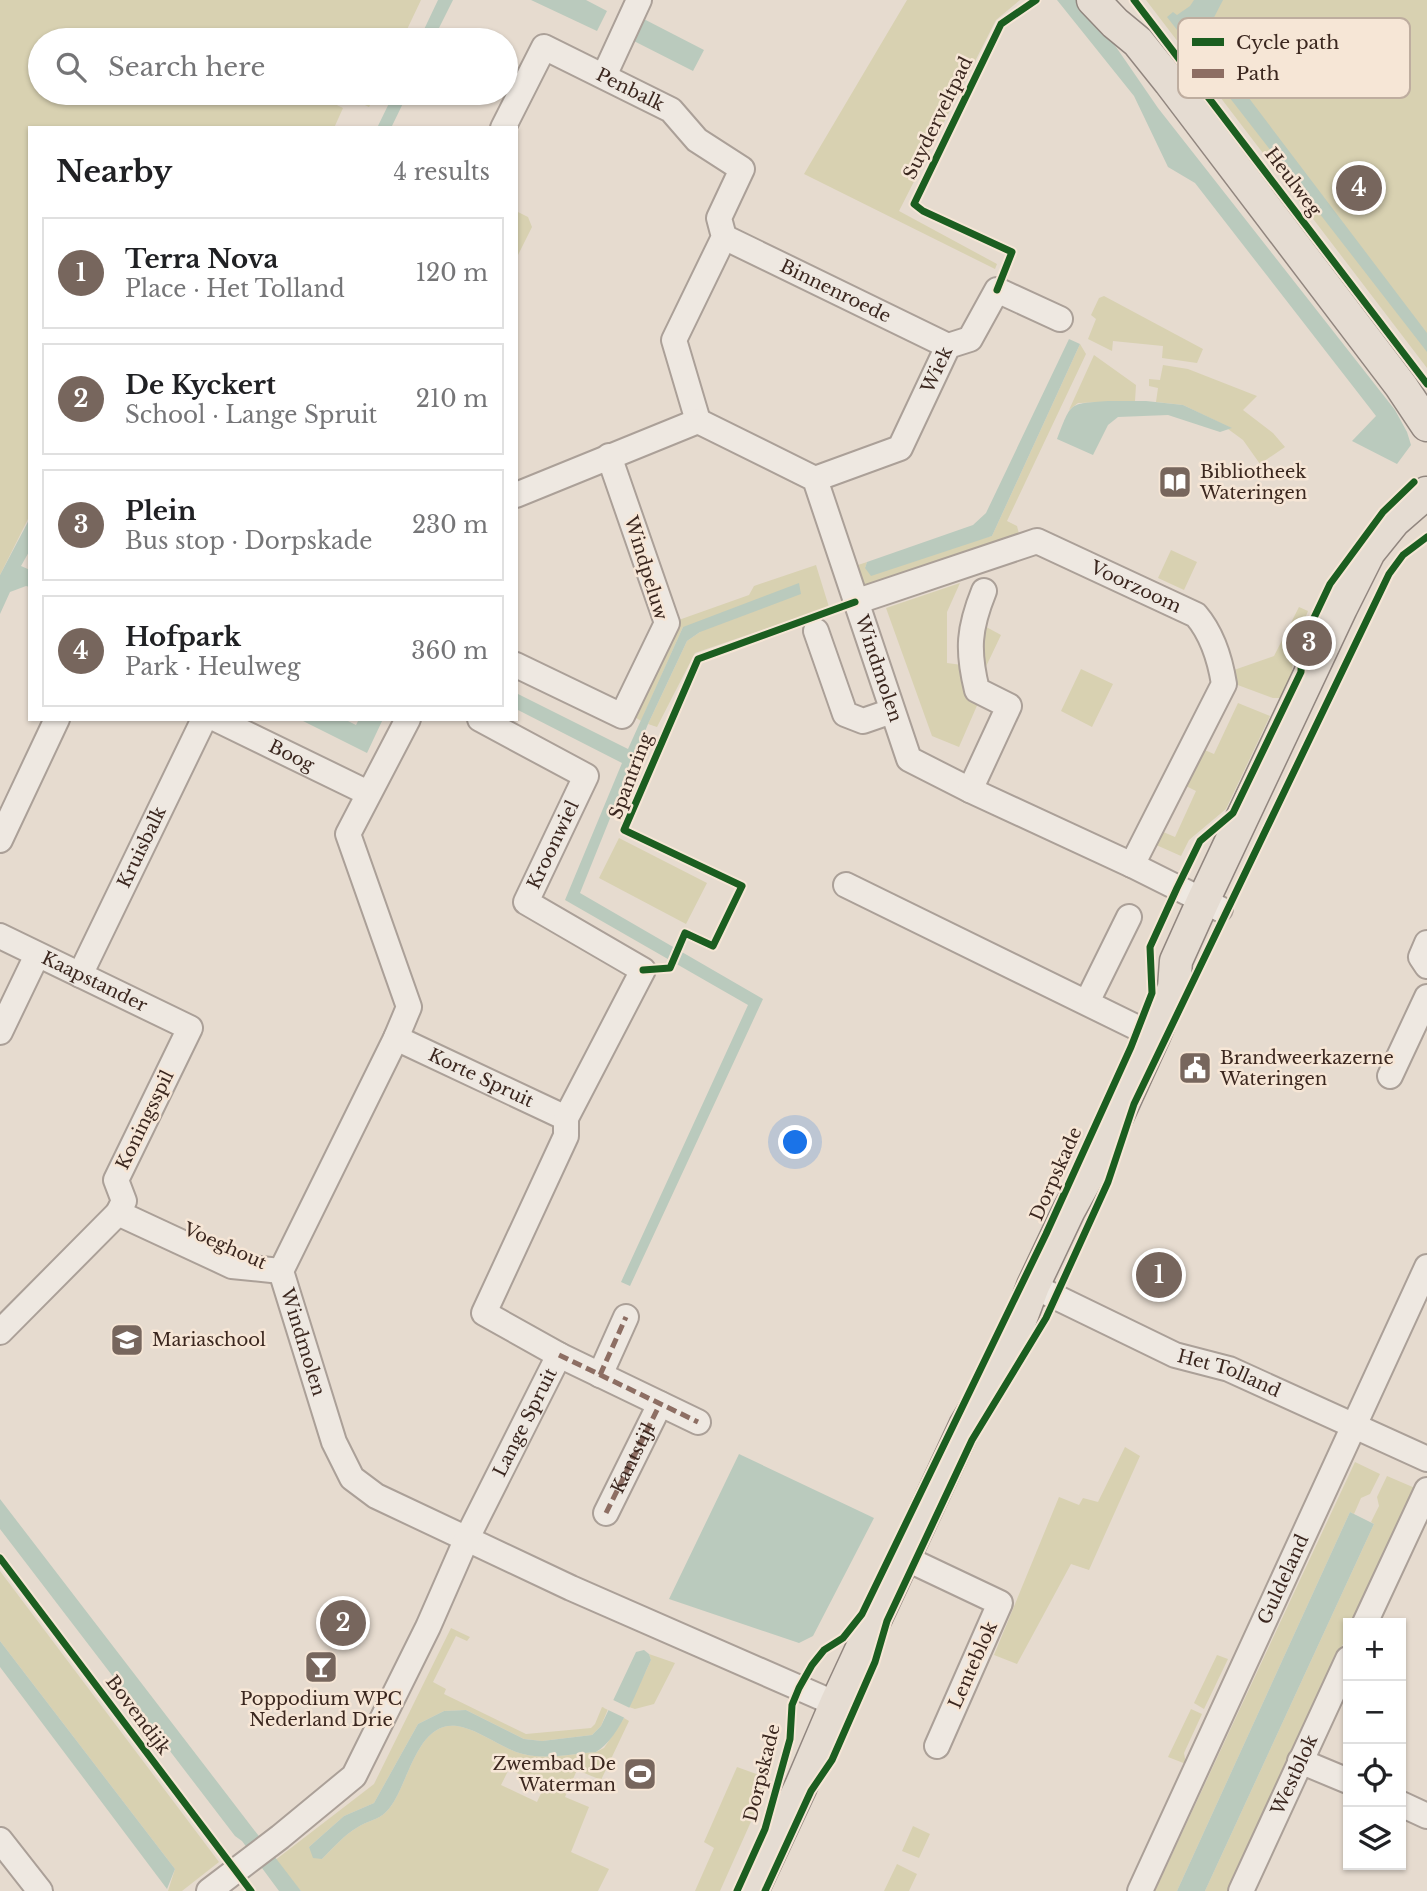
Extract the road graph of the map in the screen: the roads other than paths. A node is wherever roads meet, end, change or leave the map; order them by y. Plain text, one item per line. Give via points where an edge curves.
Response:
1 (639, 0) edge
2 (1093, 0) edge
3 (1115, 0) edge
4 (1138, 42) junction
5 (604, 76) junction
6 (1178, 94) edge
7 (518, 98) edge
8 (1181, 98) edge
9 (515, 105) edge
10 (504, 126) edge
11 (724, 237) junction
12 (1060, 319) dead end
13 (948, 346) junction
14 (1426, 420) edge
15 (698, 421) junction
16 (609, 456) junction
17 (815, 479) junction
18 (1427, 481) edge
19 (518, 494) edge
20 (1427, 494) edge
21 (1427, 517) edge
22 (984, 591) dead end
23 (855, 602) junction
24 (816, 631) dead end
25 (518, 666) edge
26 (892, 711) junction
27 (56, 721) edge
28 (203, 721) edge
29 (220, 721) edge
30 (407, 721) edge
31 (484, 721) edge
32 (970, 790) junction
33 (368, 793) junction
34 (0, 840) edge
35 (1132, 865) junction
36 (846, 885) dead end
37 (1211, 905) junction
38 (1129, 917) dead end
39 (0, 936) edge
40 (1427, 943) edge
41 (37, 955) junction
42 (1427, 966) edge
43 (642, 970) joint
44 (80, 975) junction
45 (1427, 998) edge
46 (1087, 1002) junction
47 (190, 1028) joint
48 (0, 1031) edge
49 (1154, 1036) junction
50 (396, 1038) junction
51 (1390, 1076) dead end
52 (566, 1118) junction
53 (121, 1207) junction
54 (1427, 1267) edge
55 (281, 1271) junction
56 (1040, 1290) junction
57 (626, 1317) dead end
58 (0, 1332) edge
59 (559, 1355) junction
60 (600, 1375) junction
61 (660, 1404) junction
62 (698, 1422) dead end
63 (1353, 1426) junction
64 (1427, 1459) edge
65 (1427, 1490) edge
66 (606, 1513) dead end
67 (467, 1538) junction
68 (905, 1558) junction
69 (1368, 1618) edge
70 (1343, 1670) edge
71 (836, 1704) junction
72 (937, 1746) dead end
73 (1300, 1761) junction
74 (1343, 1780) edge
75 (1406, 1806) edge
76 (1427, 1816) edge
77 (0, 1840) edge
78 (40, 1891) edge
79 (209, 1891) edge
80 (752, 1891) edge
81 (1140, 1891) edge
82 (1241, 1891) edge

1 - 5 street
2 - 4 main road, Heulweg
3 - 4 main road, Heulweg
4 - 6 main road, Heulweg
5 - 7 street, Penbalk via 544,47
5 - 11 street, Penbalk via 671,110 697,140 742,169 719,218
8 - 14 main road, Heulweg
9 - 10 street, Penbalk
11 - 13 street, Binnenroede
11 - 15 street via 674,340
12 - 13 street, Wiek via 997,290 970,339
13 - 17 street, Wiek via 900,448
15 - 16 street
15 - 17 street
16 - 19 street
16 - 25 street, Windpeluw via 667,623 622,716
17 - 23 street, Windmolen
18 - 20 main road
20 - 37 main road, Dorpskade via 1394,521 1369,552
21 - 37 main road, Dorpskade via 1407,534 1386,563
22 - 32 street via 974,617 970,660 977,690 1009,706
23 - 26 street, Windmolen
23 - 35 street, Voorzoom via 1037,541 1196,615 1208,629 1224,684
24 - 26 street via 845,714 863,721
26 - 32 street, Windmolen via 909,759
27 - 34 street
28 - 44 street, Kruisbalk
29 - 33 street, Boog
30 - 33 street, Windmolen
31 - 43 street, Kroonwiel via 586,776 526,902
32 - 35 street, Windmolen
33 - 50 street, Windmolen via 348,834 409,1007
35 - 37 street, Windmolen
36 - 46 street
37 - 49 main road, Dorpskade via 1193,971 1174,988
38 - 46 street
39 - 41 street, Kaapstander
40 - 42 street via 1420,957
41 - 44 street, Kaapstander
41 - 48 street
43 - 52 street, Lange Spruit
44 - 47 street, Kaapstander
45 - 51 street
46 - 49 street
47 - 53 street, Koningsspil via 116,1180
49 - 56 main road, Dorpskade via 1101,1152 1085,1215
50 - 52 street, Korte Spruit
50 - 55 street, Windmolen
52 - 59 street, Lange Spruit via 566,1136 484,1313
53 - 55 street, Voeghout via 232,1266
53 - 58 street
54 - 63 street, Guldeland
55 - 67 street, Windmolen via 334,1442 352,1478 376,1496
56 - 63 street, Het Tolland via 1175,1355 1229,1368
56 - 68 main road, Dorpskade via 965,1426
57 - 60 street
59 - 60 street, Kantstijl
59 - 67 street, Lange Spruit
60 - 61 street, Kantstijl
61 - 62 street, Kantstijl
61 - 66 street, Kantstijl
63 - 64 street, Het Tolland
63 - 81 street, Guldeland
65 - 69 street
67 - 71 street, Windmolen
67 - 79 street, Lange Spruit via 354,1776
68 - 71 main road, Dorpskade
68 - 72 street, Lenteblok via 1000,1603
70 - 73 street, Westblok
71 - 80 main road, Dorpskade
73 - 74 street
73 - 82 street, Westblok
75 - 76 street
77 - 78 street

